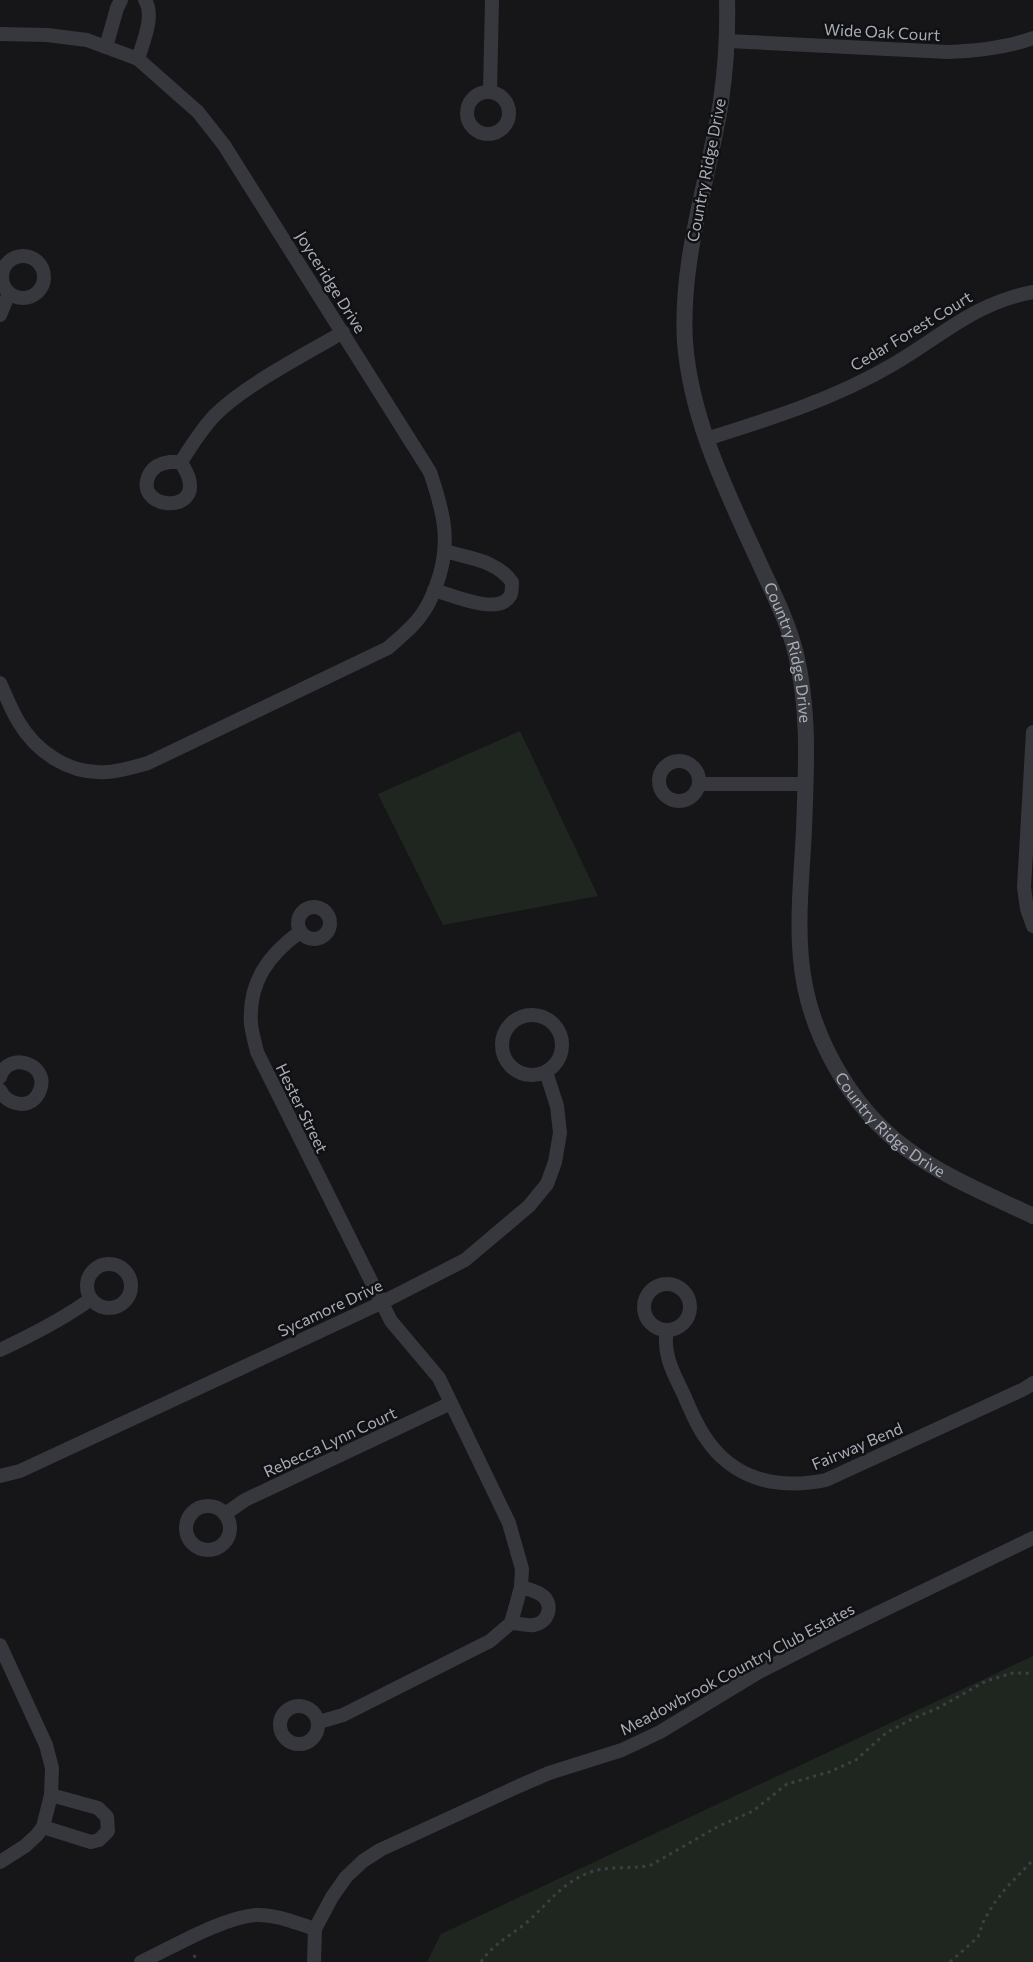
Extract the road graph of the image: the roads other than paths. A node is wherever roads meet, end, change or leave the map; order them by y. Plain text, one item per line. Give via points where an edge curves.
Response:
1 (122, 0) edge
2 (145, 0) edge
3 (492, 0) edge
4 (727, 0) edge
5 (0, 34) edge
6 (1033, 38) edge
7 (728, 41) junction
8 (106, 47) junction
9 (138, 59) junction
10 (490, 92) dead end
11 (1033, 292) edge
12 (9, 293) dead end
13 (0, 315) edge
14 (343, 332) junction
15 (706, 439) junction
16 (181, 462) dead end
17 (446, 551) junction
18 (434, 590) junction
19 (0, 683) edge
20 (1033, 732) edge
21 (700, 784) dead end
22 (806, 784) junction
23 (1033, 926) edge
24 (300, 932) dead end
25 (546, 1072) junction
26 (0, 1077) edge
27 (0, 1090) edge
28 (1033, 1216) edge
29 (91, 1299) dead end
30 (381, 1303) junction
31 (667, 1330) dead end
32 (0, 1350) edge
33 (1033, 1383) edge
34 (451, 1403) junction
35 (0, 1476) edge
36 (225, 1514) dead end
37 (1033, 1538) edge
38 (521, 1587) junction
39 (511, 1623) junction
40 (0, 1645) edge
41 (319, 1722) dead end
42 (51, 1795) junction
43 (43, 1827) junction
44 (0, 1862) edge
45 (315, 1929) junction
46 (141, 1962) edge
47 (314, 1962) edge

1 - 8 street
2 - 9 street via 149,15
3 - 10 street
4 - 7 street, Country Ridge Drive
5 - 8 street, Joyceridge Drive via 47,35 87,40
6 - 7 street, Wide Oak Court via 948,52
7 - 15 street, Country Ridge Drive via 685,295 685,342 697,413
8 - 9 street, Joyceridge Drive
9 - 14 street, Joyceridge Drive via 198,112 224,146
11 - 15 street, Cedar Forest Court via 975,311 893,365 820,400
12 - 13 street
14 - 16 street via 224,408 204,428
14 - 17 street, Joyceridge Drive via 430,472 440,502
15 - 22 street, Country Ridge Drive via 788,625 805,708
17 - 18 street, Joyceridge Drive
17 - 18 street via 496,566 512,582 511,595 503,603 489,606
18 - 19 street, Joyceridge Drive via 424,611 388,648 128,769 105,773 60,763 39,748 19,723
20 - 23 street via 1024,887
21 - 22 street
22 - 28 street, Country Ridge Drive via 801,959 811,1011 832,1060 884,1131 908,1150
24 - 30 street, Hester Street via 281,945 259,976 251,1024 256,1052
25 - 25 street via 562,1053 562,1036 547,1018 521,1016 512,1022 502,1040 506,1060 520,1073
25 - 30 street, Sycamore Drive via 560,1133 547,1184 529,1206 465,1260
26 - 27 street via 6,1066 26,1062 38,1071 42,1083 34,1100 20,1104 8,1101
29 - 32 street
30 - 34 street, Hester Street via 401,1335 439,1378
30 - 35 street, Sycamore Drive via 20,1471
31 - 33 street, Fairway Bend via 664,1342 672,1371 705,1437 736,1468 770,1483 807,1484 826,1479
34 - 36 street, Rebecca Lynn Court via 245,1500
34 - 38 street, Hester Street via 509,1523 522,1569
37 - 45 street, Meadowbrook Country Club Estates via 778,1662 631,1746 519,1786 380,1850 346,1877
38 - 39 street, Hester Street
38 - 39 street via 543,1596 548,1613 536,1625
39 - 41 street via 490,1641 343,1715
40 - 42 street via 46,1745 52,1768
42 - 43 street
42 - 43 street via 98,1808 107,1816 108,1831 92,1842
43 - 44 street via 38,1835
45 - 46 street via 278,1917 256,1915 207,1930
45 - 47 street, Meadowbrook Country Club Estates

